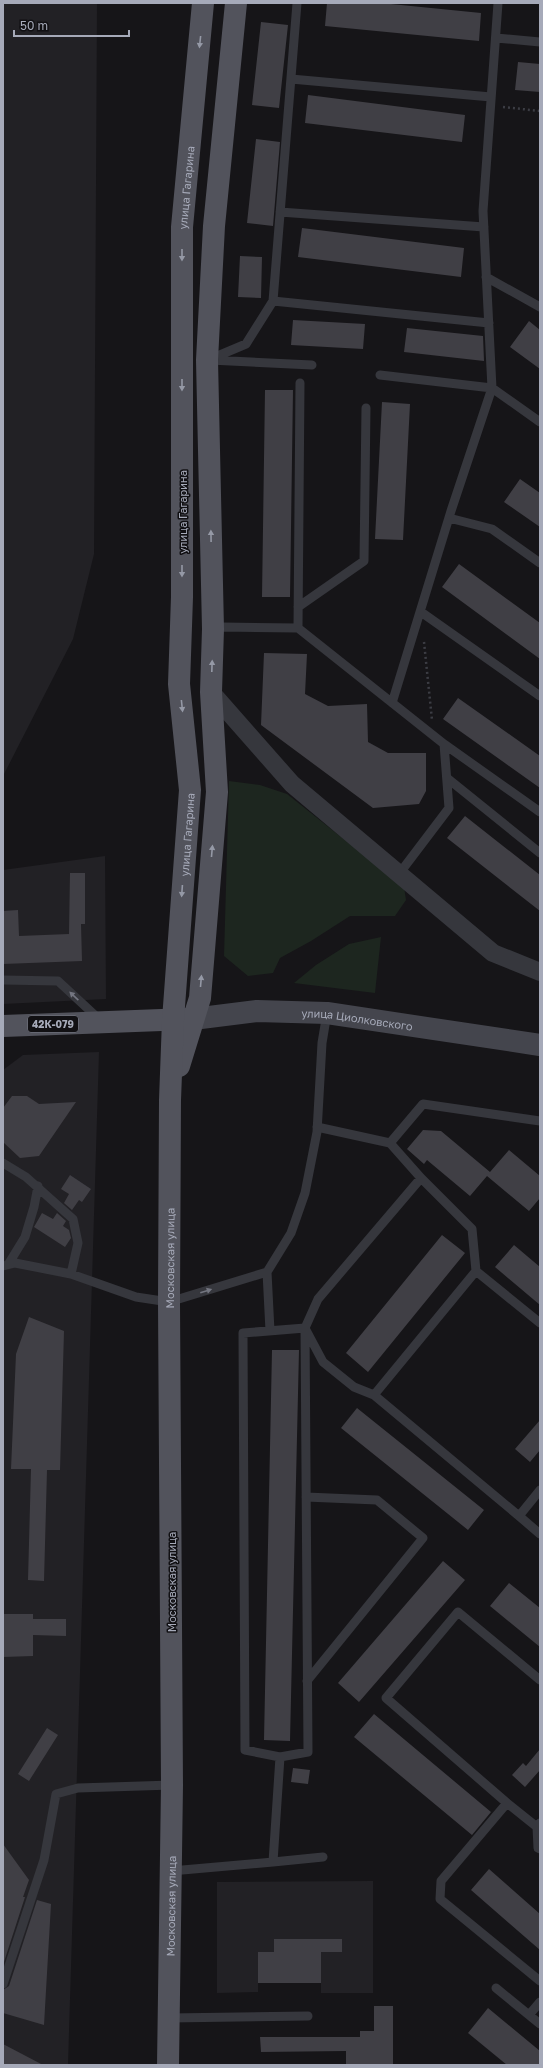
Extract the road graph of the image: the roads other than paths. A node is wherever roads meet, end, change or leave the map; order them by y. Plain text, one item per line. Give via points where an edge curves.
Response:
1 (203, 3) edge
2 (236, 3) edge
3 (297, 3) edge
4 (498, 3) edge
5 (496, 38) junction
6 (540, 42) edge
7 (291, 79) junction
8 (491, 102) junction
9 (280, 212) junction
10 (484, 227) junction
11 (486, 277) junction
12 (273, 301) junction
13 (540, 307) edge
14 (489, 323) junction
15 (207, 360) junction
16 (312, 365) dead end
17 (380, 375) dead end
18 (300, 383) dead end
19 (492, 388) junction
20 (366, 408) dead end
21 (540, 422) edge
22 (449, 518) junction
23 (540, 563) edge
24 (298, 607) junction
25 (421, 612) junction
26 (298, 628) junction
27 (213, 629) junction
28 (211, 692) junction
29 (540, 696) edge
30 (392, 703) junction
31 (444, 744) junction
32 (447, 778) junction
33 (540, 812) edge
34 (540, 853) edge
35 (399, 874) junction
36 (540, 972) edge
37 (3, 980) edge
38 (326, 1012) junction
39 (183, 1020) junction
40 (103, 1023) junction
41 (3, 1026) edge
42 (540, 1045) edge
43 (540, 1121) edge
44 (317, 1127) junction
45 (390, 1143) junction
46 (3, 1163) edge
47 (421, 1178) junction
48 (38, 1186) junction
49 (6, 1264) edge
50 (476, 1271) junction
51 (267, 1272) junction
52 (72, 1274) junction
53 (168, 1302) junction
54 (540, 1323) edge
55 (305, 1328) junction
56 (270, 1331) junction
57 (374, 1395) junction
58 (540, 1490) edge
59 (306, 1497) junction
60 (519, 1516) junction
61 (540, 1534) edge
62 (540, 1680) edge
63 (307, 1681) junction
64 (280, 1757) junction
65 (172, 1786) junction
66 (507, 1803) junction
67 (538, 1825) edge
68 (540, 1849) edge
69 (323, 1857) dead end
70 (273, 1862) junction
71 (171, 1871) junction
72 (540, 1981) edge
73 (3, 1984) edge
74 (496, 1988) dead end
75 (540, 2002) edge
76 (308, 2016) dead end
77 (529, 2016) junction
78 (169, 2018) junction
79 (540, 2024) edge
80 (168, 2065) edge

1 -> 39 main road, улица Гагарина via 182,227 182,597 179,684 190,790
2 - 15 main road via 214,226
3 - 7 lane
4 - 5 lane
5 - 6 lane
5 - 8 lane
7 - 8 lane
7 - 9 lane
8 - 10 lane
9 - 10 lane
9 - 12 lane
10 - 11 lane
11 - 13 lane
11 - 14 lane
12 - 14 lane
12 - 15 lane via 246,344
14 - 19 lane
15 - 16 lane
27 -> 15 main road
17 - 19 lane
18 - 24 lane
19 - 21 lane
19 - 22 lane
20 - 24 lane via 364,561
22 - 23 lane via 492,529
22 - 25 lane
24 - 26 lane
25 - 29 lane
25 - 30 lane
26 - 27 lane
26 - 30 lane
28 -> 27 main road
28 - 35 street via 292,784
39 -> 28 main road via 200,998 217,792
30 - 31 lane
31 - 32 lane
31 - 33 lane
32 - 34 lane
32 - 35 lane via 450,808
35 - 36 street via 493,953
40 -> 37 lane via 58,981
38 - 39 main road, улица Циолковского via 257,1011
38 - 42 main road, улица Циолковского
38 - 44 lane
39 - 40 main road, 42К-079
39 - 53 main road, Московская улица via 170,1100
40 - 41 main road, 42К-079
43 - 45 lane via 423,1104
44 - 45 lane
44 - 51 lane via 305,1193 291,1233
45 - 47 lane
46 - 48 lane
47 - 50 lane via 472,1229
47 - 55 lane via 318,1299
48 - 49 lane via 25,1237
48 - 52 lane via 73,1219 78,1243
49 - 52 lane
50 - 54 lane
50 - 57 lane
53 -> 51 lane
51 - 56 lane
52 - 53 lane via 136,1297
53 - 65 main road, Московская улица
55 - 56 lane
55 - 57 lane via 323,1362 354,1387
55 - 59 lane
56 - 64 lane via 243,1333 245,1750
57 - 60 lane
58 - 60 lane
59 - 63 lane
59 - 63 lane via 377,1500 423,1538
60 - 61 lane
62 - 66 lane via 458,1612 386,1698
63 - 64 lane via 308,1752
64 - 70 lane
65 - 71 main road, Московская улица
65 - 73 lane via 78,1788 56,1794 44,1860
66 - 67 lane
66 - 72 lane via 441,1882 440,1899
67 - 68 lane
69 - 70 lane
70 - 71 lane
71 - 78 main road, Московская улица
74 - 77 lane
75 - 77 lane
76 - 78 lane
77 - 79 lane
78 - 80 main road, Московская улица

